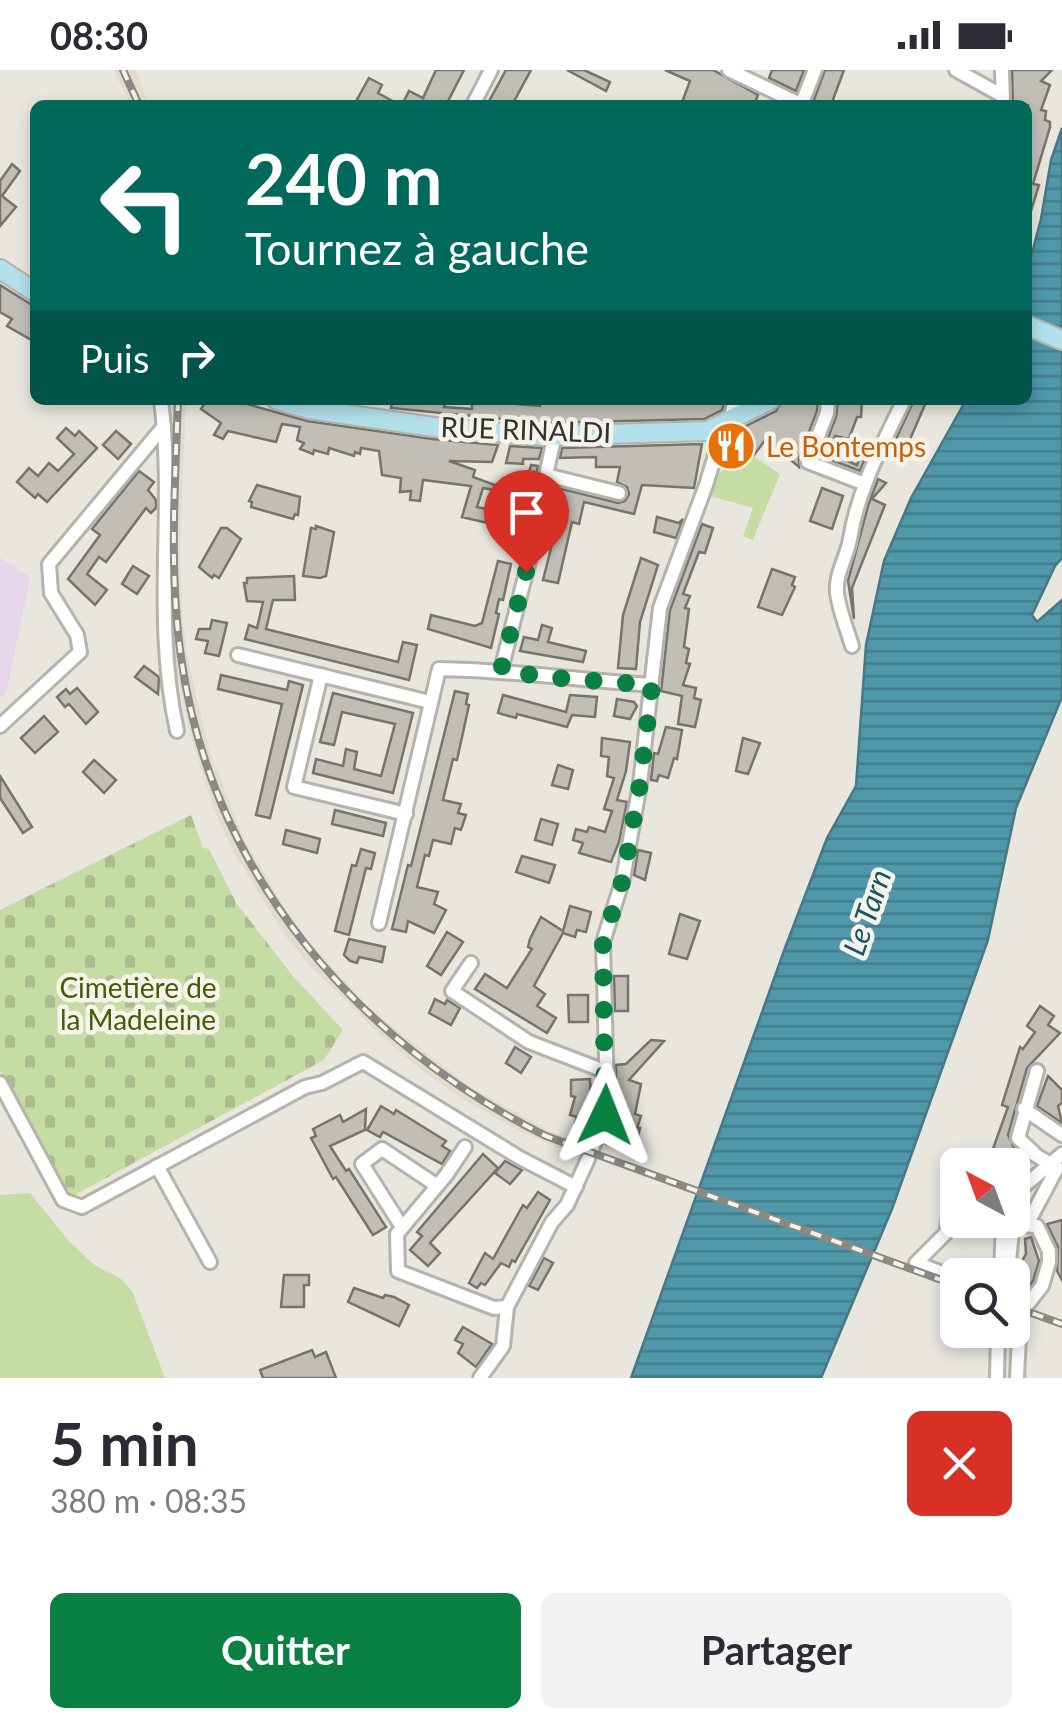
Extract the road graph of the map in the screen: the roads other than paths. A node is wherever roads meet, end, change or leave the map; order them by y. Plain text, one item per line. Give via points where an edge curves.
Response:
1 (491, 70) edge
2 (729, 70) edge
3 (815, 70) edge
4 (956, 70) edge
5 (1002, 70) edge
6 (475, 100) edge
7 (792, 100) edge
8 (804, 100) edge
9 (1001, 100) edge
10 (1003, 100) edge
11 (0, 268) edge
12 (30, 289) edge
13 (1032, 328) edge
14 (1062, 340) edge
15 (162, 405) edge
16 (312, 405) edge
17 (732, 405) edge
18 (760, 405) edge
19 (828, 405) edge
20 (902, 405) edge
21 (727, 421) junction
22 (164, 426) junction
23 (555, 434) junction
24 (546, 475) junction
25 (865, 484) junction
26 (619, 493) dead end
27 (852, 646) dead end
28 (238, 655) dead end
29 (501, 670) junction
30 (322, 675) junction
31 (652, 685) junction
32 (430, 702) junction
33 (0, 726) edge
34 (176, 731) dead end
35 (406, 814) junction
36 (379, 923) dead end
37 (471, 963) dead end
38 (1037, 1071) dead end
39 (607, 1072) junction
40 (0, 1083) edge
41 (1024, 1110) junction
42 (1062, 1134) edge
43 (465, 1147) dead end
44 (1030, 1152) edge
45 (1062, 1154) edge
46 (1044, 1161) junction
47 (156, 1166) junction
48 (1030, 1176) edge
49 (436, 1185) junction
50 (576, 1188) junction
51 (402, 1226) junction
52 (941, 1238) edge
53 (1004, 1258) edge
54 (1009, 1258) edge
55 (210, 1262) dead end
56 (940, 1272) edge
57 (1030, 1301) edge
58 (507, 1307) junction
59 (997, 1348) edge
60 (1018, 1348) edge
61 (480, 1378) edge
62 (996, 1378) edge
63 (1017, 1378) edge

1 - 6 street
2 - 7 street
3 - 8 street
4 - 9 street
5 - 10 street
11 - 12 street
13 - 14 street
15 - 22 street
16 - 23 street, RUE RINALDI via 434,427
17 - 21 street
18 - 21 street, RUE RINALDI
19 - 25 street via 808,462
20 - 25 street
21 - 23 street, RUE RINALDI via 707,431
21 - 31 street via 660,608
22 - 33 street via 48,564 51,594 78,634 80,652
22 - 34 street via 162,630
23 - 24 street
24 - 26 street
24 - 29 street
25 - 27 street via 837,591
28 - 30 street
29 - 31 street
29 - 32 street via 440,669
30 - 32 street
30 - 35 street via 294,787
31 - 39 street via 623,879 603,942
32 - 35 street
35 - 36 street
37 - 39 street via 452,991 529,1042
38 - 41 street
39 - 50 street via 605,1115
40 - 47 street via 64,1200 82,1207
41 - 42 street
41 - 46 street via 1018,1138
43 - 49 street
44 - 46 street
45 - 46 street
46 - 48 street
46 - 53 street via 1057,1168 1030,1219 1008,1230
47 - 50 street via 363,1062
47 - 55 street
49 - 51 street
49 - 51 street via 382,1149 362,1164
50 - 58 street
51 - 58 street via 398,1271 494,1308
52 - 56 street via 916,1263
54 - 57 street via 1012,1231 1037,1226 1049,1262
58 - 61 street via 503,1346
59 - 62 street
60 - 63 street

